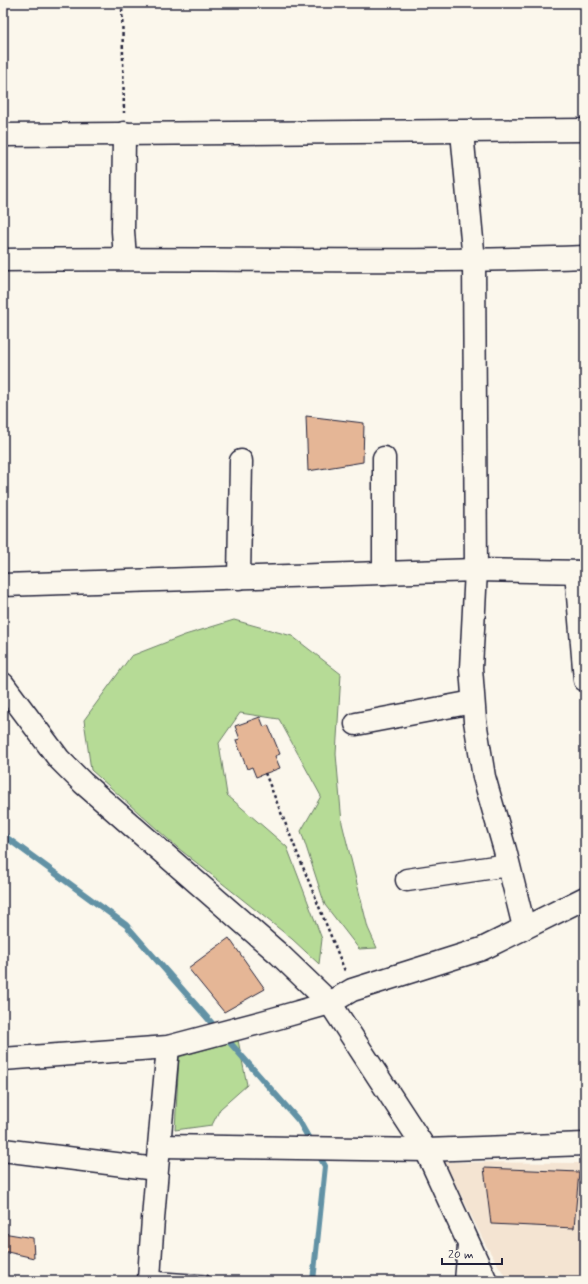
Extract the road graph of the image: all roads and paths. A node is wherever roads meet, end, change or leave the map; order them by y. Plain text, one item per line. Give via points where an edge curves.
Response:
1 (122, 3) edge
2 (585, 130) edge
3 (462, 132) junction
4 (124, 133) junction
5 (3, 135) edge
6 (585, 257) edge
7 (125, 258) junction
8 (3, 260) edge
9 (474, 261) junction
10 (384, 458) dead end
11 (242, 462) dead end
12 (476, 570) junction
13 (580, 572) edge
14 (384, 573) junction
15 (239, 578) junction
16 (3, 584) edge
17 (585, 680) edge
18 (3, 684) edge
19 (473, 702) junction
20 (356, 724) dead end
21 (265, 773) dead end
22 (508, 865) junction
23 (408, 880) dead end
24 (585, 898) edge
25 (524, 927) junction
26 (352, 990) junction
27 (330, 1003) junction
28 (168, 1047) junction
29 (3, 1059) edge
30 (585, 1144) edge
31 (160, 1146) junction
32 (3, 1150) edge
33 (426, 1150) junction
34 (156, 1169) junction
35 (469, 1246) junction
36 (149, 1279) edge
37 (205, 1281) edge
38 (466, 1281) edge
39 (486, 1281) edge

1 - 4 path
2 - 3 street
3 - 4 street
3 - 9 street
4 - 5 street
4 - 7 street
6 - 9 street
7 - 8 street
7 - 9 street
9 - 12 street
10 - 14 street
11 - 15 street
12 - 13 street
12 - 14 street
12 - 19 street via 471,668
13 - 17 street
14 - 15 street
15 - 16 street
18 - 27 street via 59,759 83,783 279,954
19 - 20 street
19 - 22 street via 484,777
21 - 26 path
22 - 23 street
22 - 25 street
24 - 25 street
25 - 26 street via 482,949
26 - 27 street
27 - 28 street
27 - 33 street
28 - 29 street
28 - 31 street
30 - 33 street
31 - 33 street
31 - 34 street
32 - 34 street
33 - 35 street
34 - 36 street
35 - 38 street
35 - 39 street
36 - 37 lane

